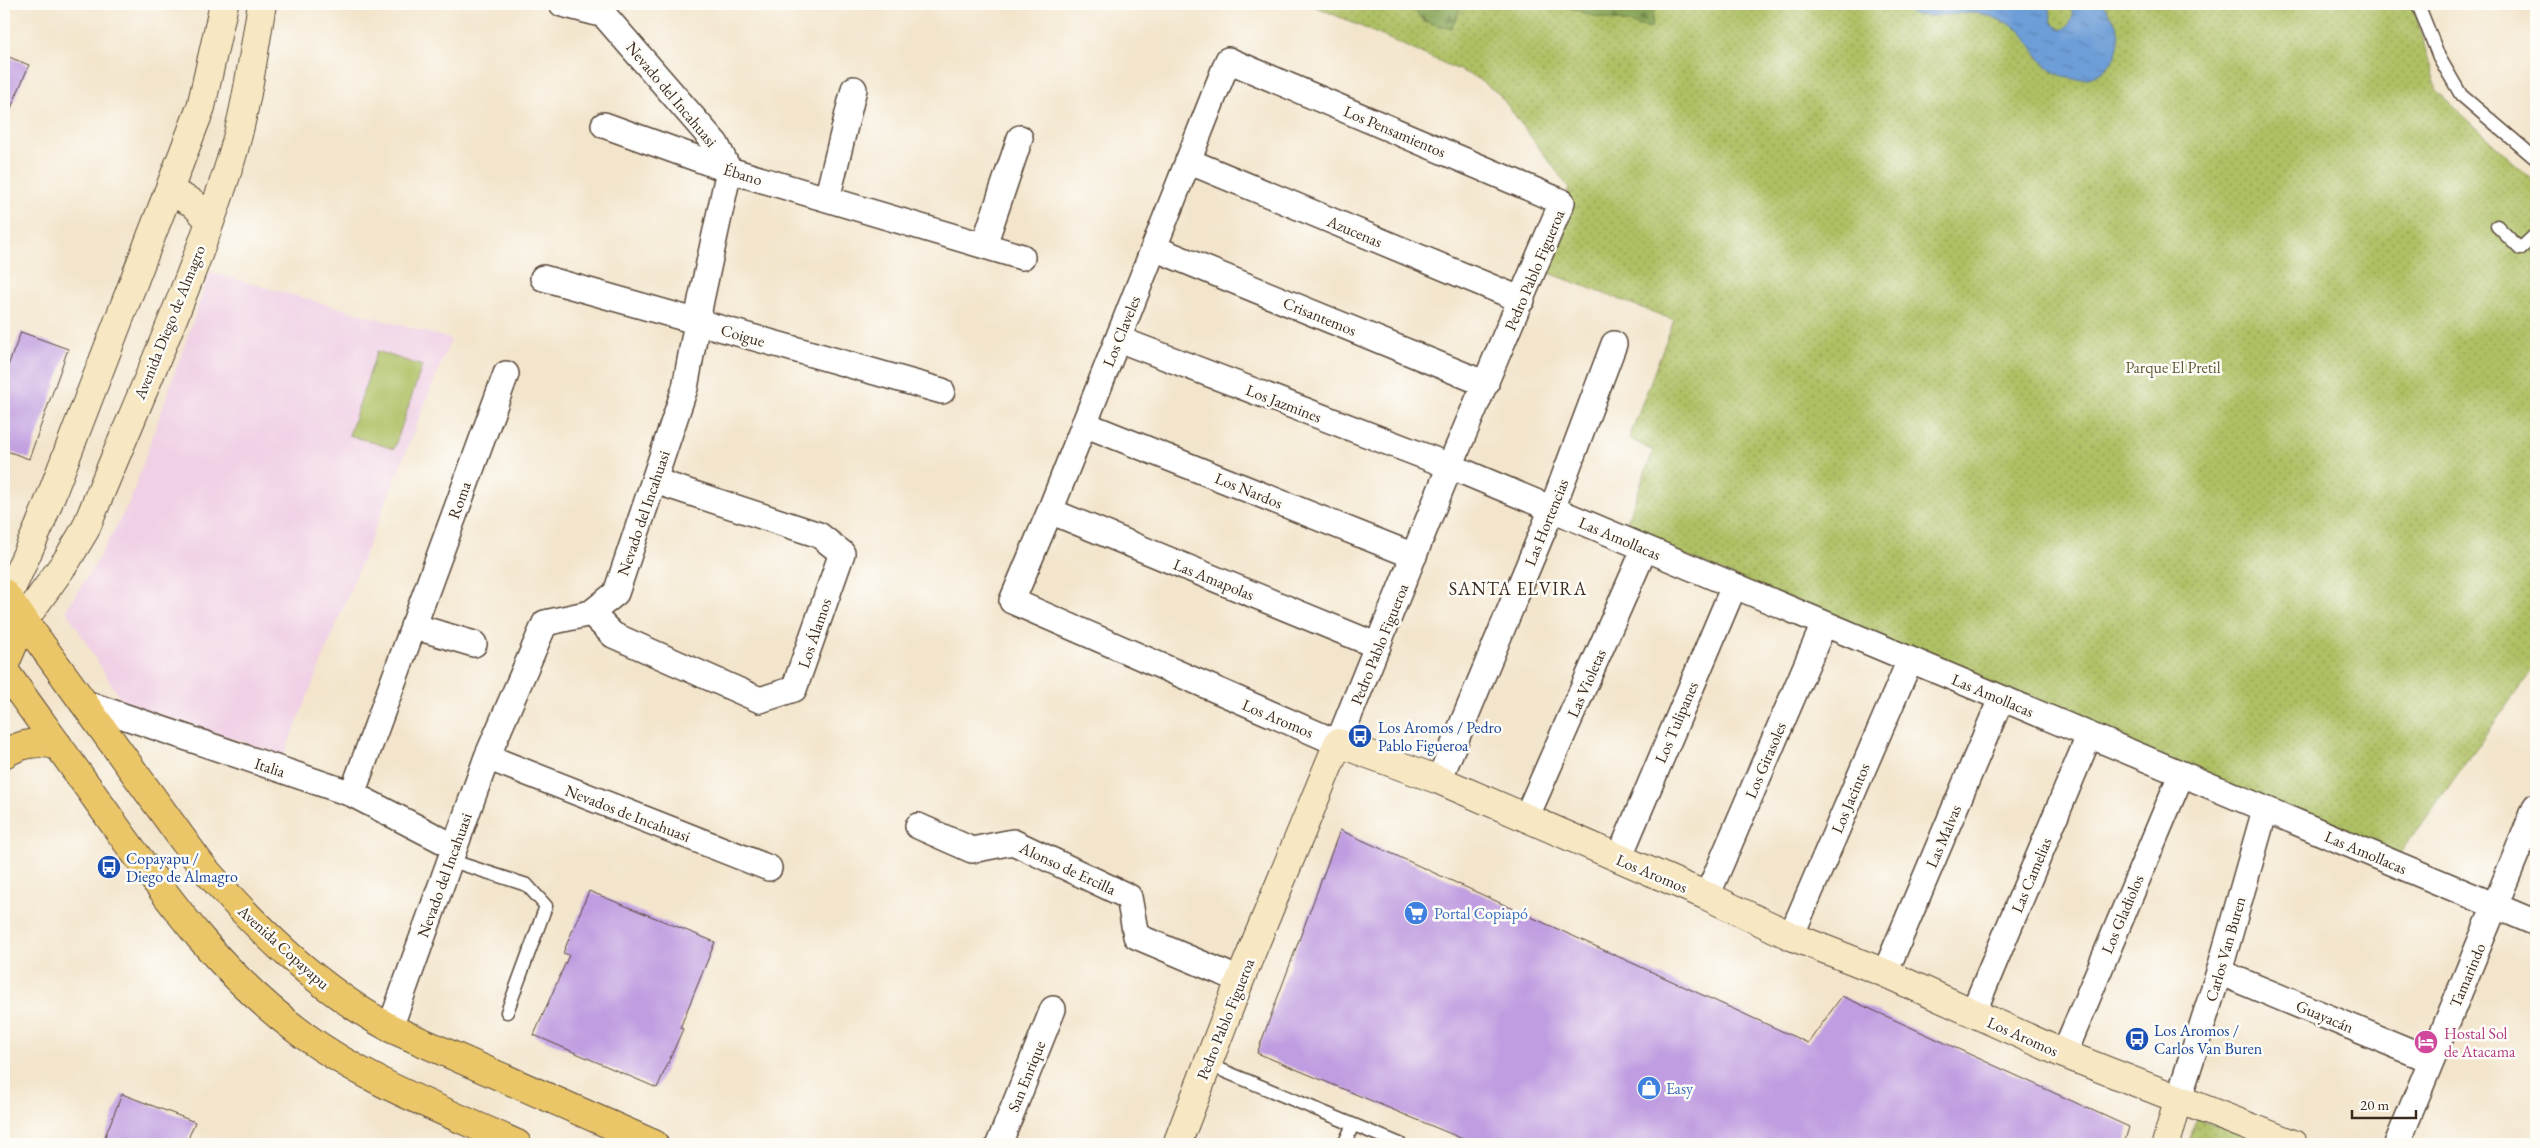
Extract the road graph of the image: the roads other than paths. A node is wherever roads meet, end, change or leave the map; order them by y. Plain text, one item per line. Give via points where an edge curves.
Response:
1 (224, 4) edge
2 (262, 4) edge
3 (562, 4) edge
4 (2418, 4) edge
5 (1228, 60) joint
6 (854, 89) dead end
7 (604, 125) dead end
8 (1020, 138) dead end
9 (2536, 158) edge
10 (1188, 161) junction
11 (729, 170) junction
12 (169, 191) junction
13 (827, 199) junction
14 (1562, 202) joint
15 (209, 220) junction
16 (2497, 226) dead end
17 (2536, 234) edge
18 (984, 245) junction
19 (1154, 248) junction
20 (1022, 257) dead end
21 (543, 278) dead end
22 (1522, 300) junction
23 (697, 322) junction
24 (1118, 339) junction
25 (1614, 344) dead end
26 (506, 374) dead end
27 (1486, 384) junction
28 (942, 391) dead end
29 (1084, 424) junction
30 (1450, 466) junction
31 (655, 481) junction
32 (1552, 509) junction
33 (1050, 512) junction
34 (1645, 548) junction
35 (1414, 556) junction
36 (1734, 586) junction
37 (1012, 601) joint
38 (10, 604) edge
39 (591, 613) junction
40 (1824, 624) junction
41 (413, 626) junction
42 (474, 644) dead end
43 (1378, 646) junction
44 (1910, 660) junction
45 (4, 666) edge
46 (4, 670) edge
47 (2001, 699) junction
48 (82, 702) junction
49 (2089, 736) junction
50 (1338, 743) junction
51 (58, 745) junction
52 (4, 754) edge
53 (487, 758) junction
54 (2181, 775) junction
55 (1439, 780) junction
56 (352, 794) junction
57 (2536, 806) edge
58 (2264, 810) junction
59 (1526, 818) junction
60 (918, 826) dead end
61 (451, 853) junction
62 (1619, 858) junction
63 (770, 868) dead end
64 (1706, 896) junction
65 (2496, 906) junction
66 (2536, 923) edge
67 (1790, 936) junction
68 (2219, 972) junction
69 (1886, 973) junction
70 (1240, 980) junction
71 (1052, 1009) dead end
72 (507, 1012) dead end
73 (1972, 1013) junction
74 (390, 1028) junction
75 (2064, 1054) junction
76 (2431, 1060) junction
77 (1207, 1064) junction
78 (2178, 1101) junction
79 (1353, 1125) junction
80 (517, 1144) edge
81 (654, 1144) edge
82 (999, 1144) edge
83 (1176, 1144) edge
84 (1344, 1144) edge
85 (1400, 1144) edge
86 (2166, 1144) edge
87 (2293, 1144) edge
88 (2397, 1144) edge

1 - 12 street via 201,107
2 - 15 street, Avenida Diego de Almagro via 249,82 230,162
3 - 11 street, Nevado del Incahuasi via 604,16 716,144
4 - 9 lane via 2439,57 2462,94
5 - 10 street, Los Claveles
5 - 14 street, Los Pensamientos
6 - 13 street
7 - 11 street, Ébano
8 - 18 street
10 - 19 street, Los Claveles
10 - 22 street, Azucenas
11 - 13 street, Ébano
11 - 23 street, Nevado del Incahuasi
12 - 15 street via 193,203
12 - 38 street
13 - 18 street, Ébano
14 - 22 street, Pedro Pablo Figueroa
15 - 38 street, Avenida Diego de Almagro via 85,530 67,560
16 - 17 lane via 2520,249
18 - 20 street, Ébano
19 - 24 street, Los Claveles
19 - 27 street, Crisantemos
21 - 23 street, Coigue
22 - 27 street, Pedro Pablo Figueroa
23 - 28 street, Coigue
23 - 31 street, Nevado del Incahuasi via 685,388
24 - 29 street, Los Claveles
24 - 30 street, Los Jazmines
25 - 32 street, Las Hortencias
26 - 41 street, Roma
27 - 30 street, Pedro Pablo Figueroa
29 - 33 street, Los Claveles
29 - 35 street, Los Nardos
30 - 32 street, Las Amollacas
30 - 35 street, Pedro Pablo Figueroa
31 - 39 street, Nevado del Incahuasi via 616,594
31 - 39 street, Los Álamos via 819,535 842,553 794,689 760,700 614,635
32 - 34 street, Las Amollacas
32 - 55 street, Las Hortencias
33 - 37 street, Los Claveles
33 - 43 street, Las Amapolas
34 - 36 street, Las Amollacas
34 - 59 street, Las Violetas
35 - 43 street, Pedro Pablo Figueroa
36 - 40 street, Las Amollacas
36 - 62 street, Los Tulipanes
37 - 50 street, Los Aromos
38 - 45 main road
38 - 48 main road, Avenida Copayapu
39 - 53 street, Nevado del Incahuasi via 545,623
40 - 44 street, Las Amollacas
40 - 64 street, Los Girasoles
41 - 42 street
41 - 56 street, Roma
43 - 50 street, Pedro Pablo Figueroa
44 - 47 street, Las Amollacas
44 - 67 street, Los Jacintos
46 - 51 main road
47 - 49 street, Las Amollacas
47 - 69 street, Las Malvas
48 - 56 street, Italia
48 - 74 main road, Avenida Copayapu via 168,821 230,898 325,986
49 - 54 street, Las Amollacas
49 - 73 street, Las Camelias
50 - 55 street, Los Aromos
50 - 70 street, Pedro Pablo Figueroa
51 - 52 main road via 32,742
51 - 80 main road via 197,936 265,1004 302,1034 365,1074
53 - 61 street, Nevado del Incahuasi
53 - 63 street, Nevados de Incahuasi
54 - 58 street, Las Amollacas
54 - 75 street, Los Gladiolos
55 - 59 street, Los Aromos
56 - 61 street, Italia
57 - 65 street, Tamarindo
58 - 65 street, Las Amollacas
58 - 68 street, Carlos Van Buren
59 - 62 street, Los Aromos
60 - 70 street, Alonso de Ercilla via 972,850 1013,842 1130,897 1136,936
61 - 72 lane via 527,885 546,906
61 - 74 street, Nevado del Incahuasi
62 - 64 street, Los Aromos
64 - 67 street, Los Aromos
65 - 66 street, Las Amollacas
65 - 76 street, Tamarindo
67 - 69 street, Los Aromos
68 - 76 street, Guayacán
68 - 78 street, Carlos Van Buren
69 - 73 street, Los Aromos
70 - 77 street, Pedro Pablo Figueroa
71 - 82 street, San Enrique
73 - 75 street, Los Aromos
74 - 81 main road, Avenida Copayapu
75 - 78 street, Los Aromos
76 - 88 street, Tamarindo
77 - 79 lane
77 - 83 street, Pedro Pablo Figueroa
78 - 86 street, Carlos Van Buren
78 - 87 street, Los Aromos
79 - 84 lane
79 - 85 lane

